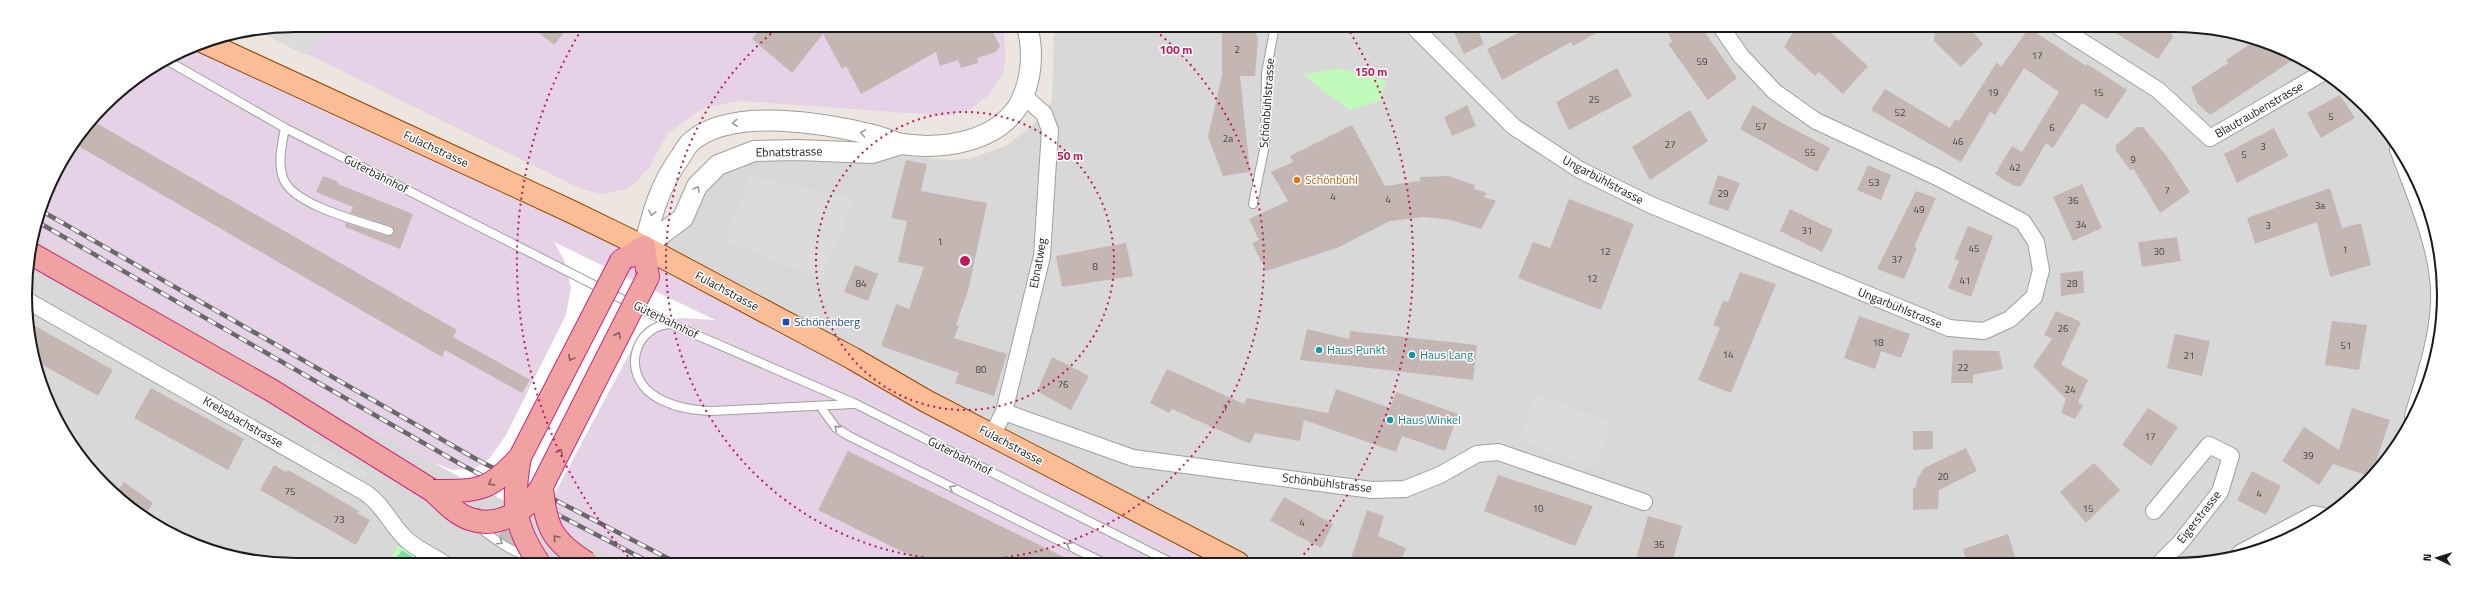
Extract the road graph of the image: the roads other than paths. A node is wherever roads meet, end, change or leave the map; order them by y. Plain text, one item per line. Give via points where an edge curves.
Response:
1 (1029, 32) edge
2 (1274, 32) edge
3 (1419, 32) edge
4 (1724, 32) edge
5 (2067, 32) edge
6 (212, 46) edge
7 (172, 62) edge
8 (2319, 75) edge
9 (1024, 96) junction
10 (285, 128) junction
11 (901, 144) junction
12 (1253, 204) dead end
13 (2426, 221) edge
14 (389, 231) dead end
15 (2432, 244) edge
16 (644, 247) junction
17 (35, 255) edge
18 (33, 304) edge
19 (671, 324) junction
20 (856, 404) junction
21 (820, 406) junction
22 (1004, 412) junction
23 (992, 435) junction
24 (520, 457) junction
25 (542, 486) junction
26 (433, 491) junction
27 (1644, 502) dead end
28 (2154, 511) dead end
29 (516, 514) junction
30 (2318, 515) edge
31 (470, 519) junction
32 (2255, 545) edge
33 (434, 558) edge
34 (532, 558) edge
35 (536, 558) edge
36 (580, 558) edge
37 (1094, 558) edge
38 (1162, 558) edge
39 (1228, 558) edge
40 (2165, 558) edge

1 - 9 street, Ebnatstrasse via 1032,43 1030,74
2 - 12 lane, Schönbühlstrasse via 1266,73 1265,145
3 - 4 street, Ungarbühlstrasse via 1514,127 1580,170 1651,205 1949,328 1984,331 2010,319 2034,297 2041,270 2036,242 2023,222 1937,177 1816,121 1775,92 1741,56
5 - 8 street, Blautraubenstrasse via 2158,90 2210,138
6 - 16 main road, Fulachstrasse
7 - 10 lane, Güterbahnhof
9 - 11 street, Ebnatstrasse via 1011,116 987,134 949,144
9 - 22 street, Ebnatweg via 1044,114 1050,138 1042,256
10 - 14 lane via 281,164 283,179 289,190 313,203
10 - 19 lane, Güterbahnhof
16 -> 11 street, Ebnatstrasse via 683,218 697,186 718,165 754,151 872,153
11 -> 16 street, Ebnatstrasse via 873,135 778,121 725,124 691,142 670,171 655,203
13 - 15 street
16 - 23 main road, Fulachstrasse
16 -> 24 highway, bridge via 622,261
25 -> 16 highway, bridge via 648,277
17 - 26 highway via 271,390
18 - 33 street, Krebsbachstrasse via 366,493 380,503 407,540
19 - 20 lane, Güterbahnhof
19 - 21 lane via 649,331 640,341 636,354 637,374 652,394 688,409 710,411
20 - 21 lane
20 - 38 lane, Güterbahnhof
37 -> 21 lane via 848,436 836,428
22 - 23 street, Ebnatweg
22 - 27 street, Schönbühlstrasse via 1133,458 1372,490 1405,489 1440,475 1477,454 1498,452
23 - 39 main road, Fulachstrasse
24 -> 26 highway, bridge via 506,472 481,489
24 - 29 highway, bridge via 515,486
25 - 29 highway, bridge via 530,504
36 -> 25 highway, bridge via 568,550 549,529 543,505
26 - 31 highway, bridge via 451,508
28 - 40 street, Eigerstrasse via 2209,445 2230,456 2220,492
29 - 31 highway, bridge via 497,520
29 - 35 highway, bridge via 523,537
30 - 32 street via 2314,514
31 -> 34 lane, bridge via 508,547

